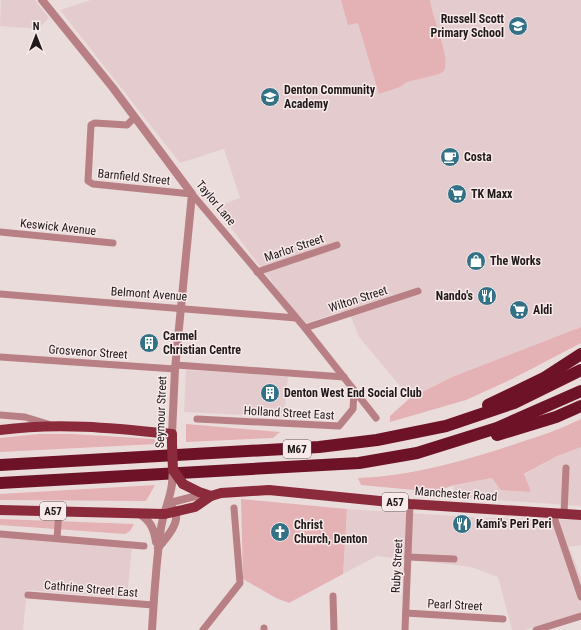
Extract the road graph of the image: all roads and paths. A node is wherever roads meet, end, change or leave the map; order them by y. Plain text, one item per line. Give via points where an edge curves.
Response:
1 (42, 0) edge
2 (134, 118) junction
3 (192, 194) junction
4 (0, 232) edge
5 (113, 243) dead end
6 (337, 245) dead end
7 (257, 272) junction
8 (418, 291) dead end
9 (0, 294) edge
10 (181, 308) junction
11 (296, 318) junction
12 (305, 328) junction
13 (581, 354) edge
14 (0, 357) edge
15 (175, 367) junction
16 (581, 370) edge
17 (344, 377) junction
18 (354, 391) junction
19 (581, 391) edge
20 (581, 406) edge
21 (0, 415) edge
22 (376, 418) dead end
23 (197, 419) dead end
24 (51, 425) junction
25 (446, 426) junction
26 (0, 430) edge
27 (172, 434) junction
28 (439, 447) junction
29 (0, 465) edge
30 (566, 468) dead end
31 (173, 470) junction
32 (0, 483) edge
33 (207, 495) junction
34 (169, 503) junction
35 (410, 504) junction
36 (234, 508) dead end
37 (0, 510) edge
38 (59, 511) junction
39 (176, 512) junction
40 (138, 513) junction
41 (164, 514) junction
42 (553, 514) junction
43 (564, 514) junction
44 (581, 515) edge
45 (0, 534) edge
46 (57, 538) junction
47 (144, 546) dead end
48 (158, 548) junction
49 (408, 557) junction
50 (454, 559) dead end
51 (28, 595) dead end
52 (333, 596) dead end
53 (581, 597) edge
54 (154, 605) junction
55 (406, 613) junction
56 (581, 616) edge
57 (503, 619) dead end
58 (152, 630) edge
59 (203, 630) edge
60 (334, 630) edge
61 (403, 630) edge
62 (536, 630) edge

1 - 2 street, Taylor Lane via 105,77
2 - 3 street, Taylor Lane
2 - 3 street, Barnfield Street via 127,125 91,125 88,181 93,184
3 - 7 street, Taylor Lane
3 - 10 street, Seymour Street
4 - 5 street, Keswick Avenue
6 - 7 street, Marlor Street
7 - 11 street, Taylor Lane
8 - 12 street, Wilton Street
9 - 10 street, Belmont Avenue
10 - 11 street, Belmont Avenue
10 - 15 street, Seymour Street
11 - 12 street, Taylor Lane
12 - 17 street, Taylor Lane
13 - 25 highway, M67 via 544,378
14 - 15 street, Grosvenor Street
15 - 17 street, Grosvenor Street
15 - 27 street, Seymour Street
16 - 25 highway, M67 via 514,403
17 - 18 street, Taylor Lane
18 - 22 street, Taylor Lane
18 - 23 street, Holland Street East via 353,409 339,426
19 - 28 highway, M67 via 497,428
20 - 28 highway, M67 via 506,433
21 - 24 street via 25,417
24 - 26 main road
24 - 27 main road
25 - 29 highway, M67 via 377,440 319,447
27 - 31 main road, Seymour Street, bridge
28 - 32 highway, M67 via 359,463
30 - 43 street
31 - 33 main road, bridge via 183,484
31 - 34 street, Seymour Street, bridge
33 - 34 street, Manchester Road
33 - 35 main road, Manchester Road / A57 via 269,490
33 - 39 main road, Manchester Road / A57 via 195,507
34 - 39 street
34 - 41 street, Seymour Street
35 - 42 main road, Manchester Road / A57
35 - 49 street, Ruby Street
36 - 59 street via 240,583
37 - 38 main road, A57
38 - 40 main road, A57
38 - 46 street
39 - 41 main road, Manchester Road / A57
39 - 48 street via 170,532
40 - 41 main road, A57
40 - 48 street via 152,526
41 - 48 street, Seymour Street
42 - 43 main road, Manchester Road / A57
42 - 53 street
43 - 44 main road, Manchester Road / A57
45 - 46 street
46 - 47 street
48 - 54 street, Seymour Street
49 - 50 street
49 - 55 street, Ruby Street
51 - 54 street, Cathrine Street East
52 - 60 street
54 - 58 street, Seymour Street
55 - 57 street, Pearl Street
55 - 61 street, Ruby Street
56 - 62 street

